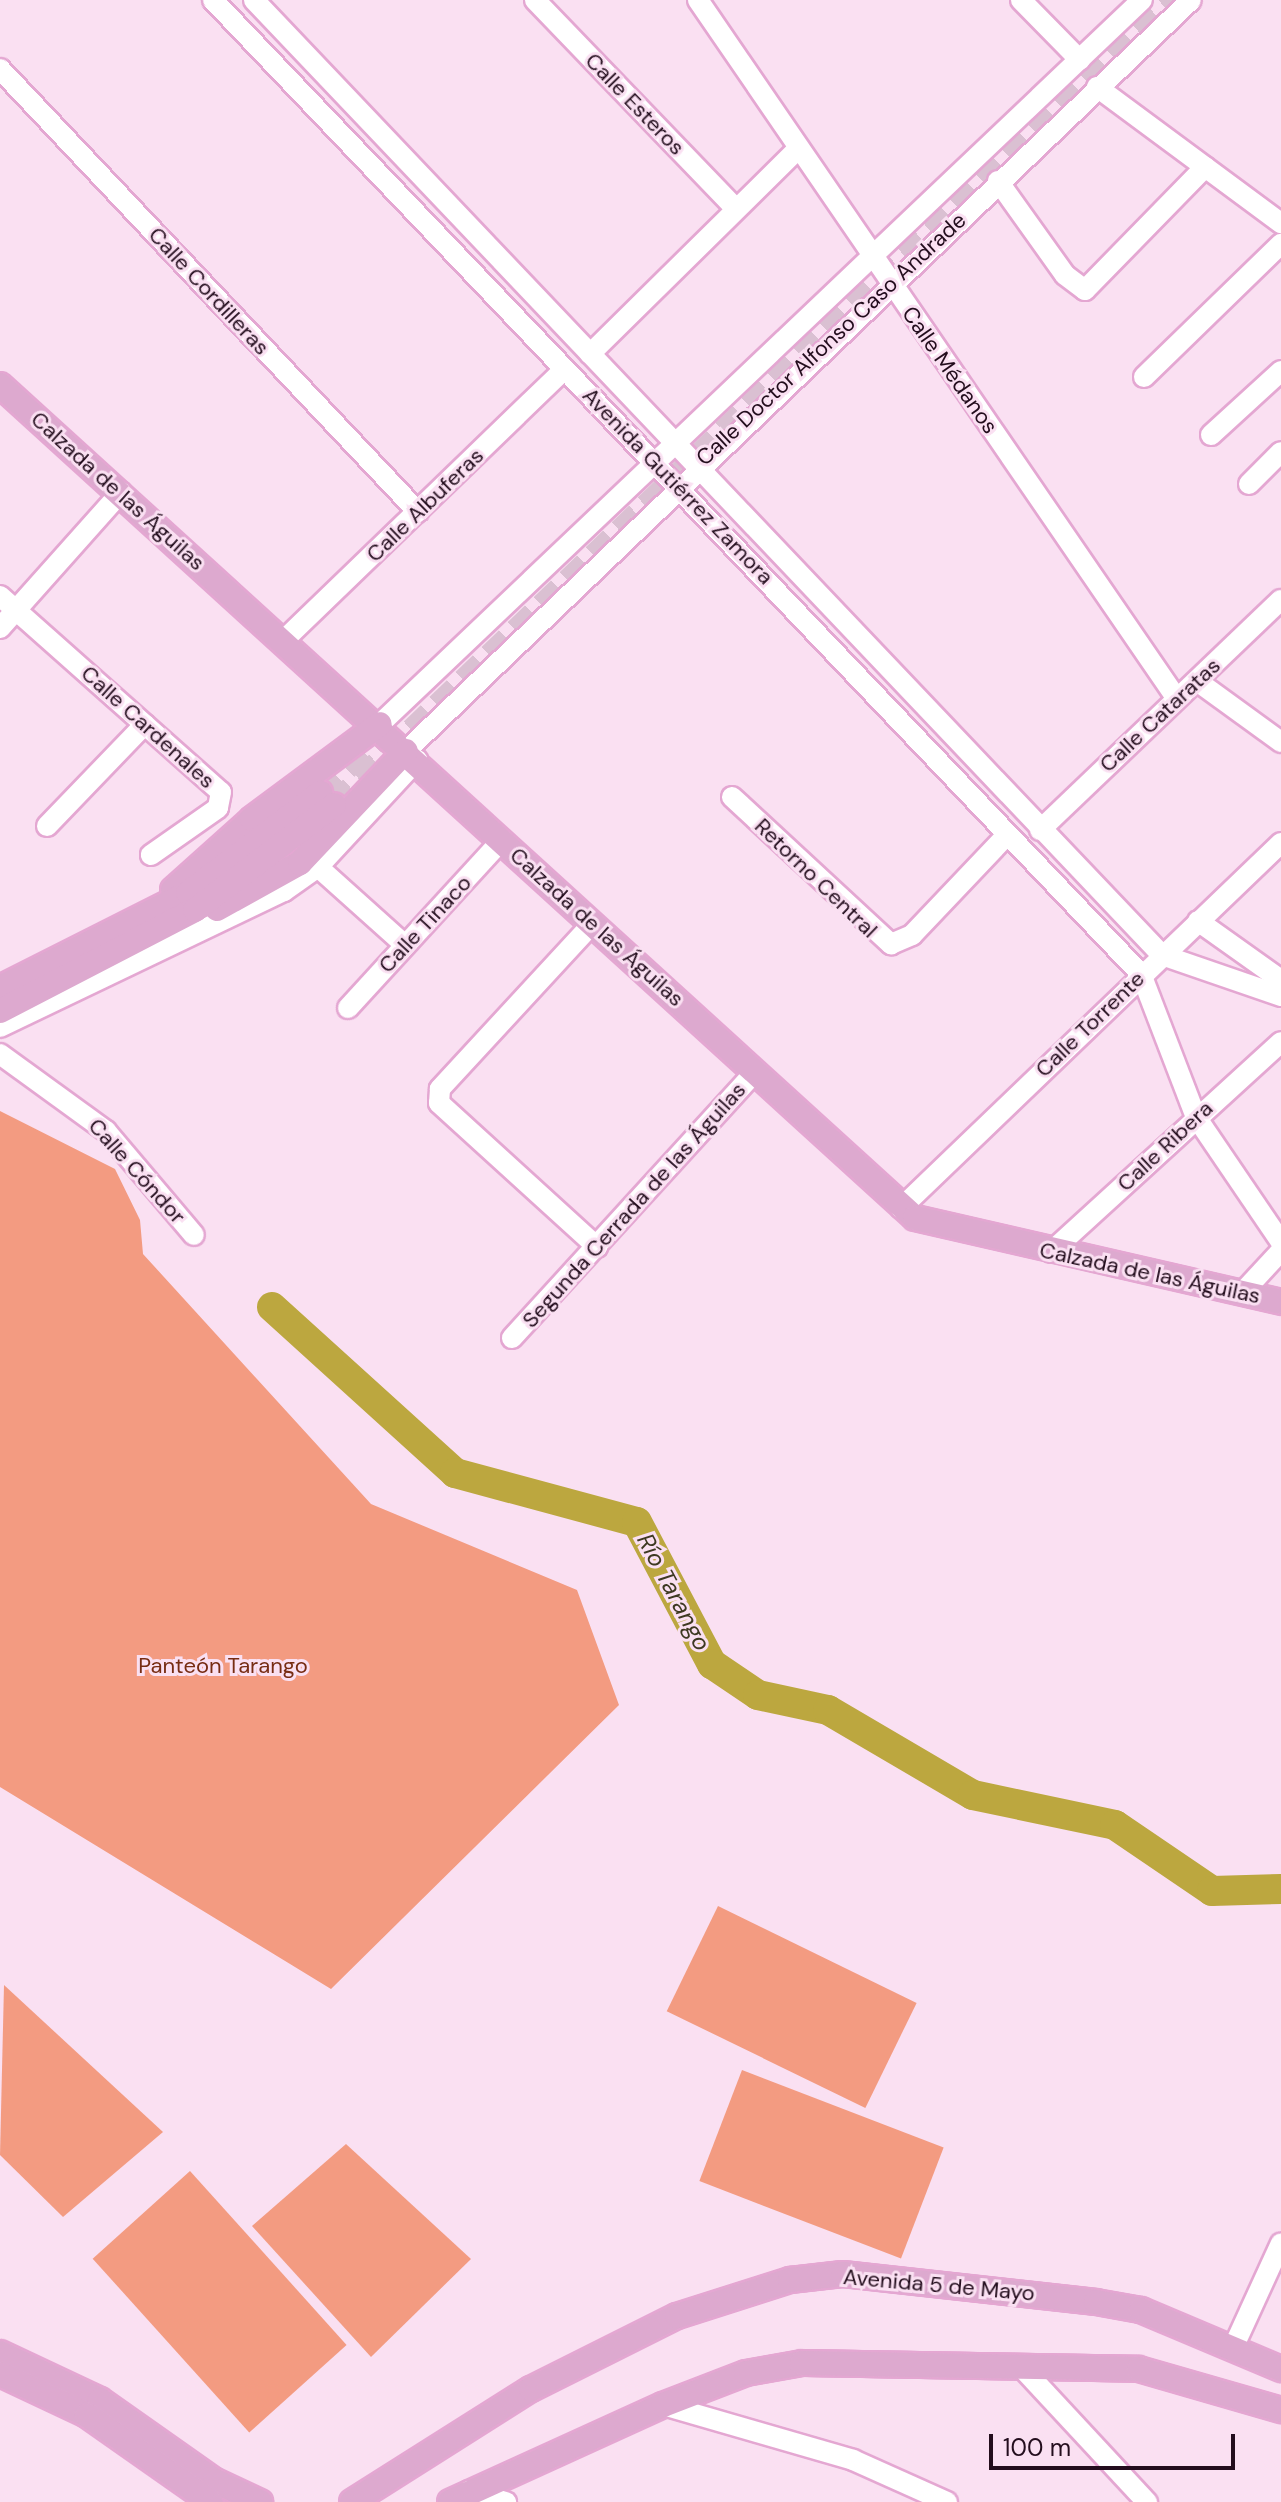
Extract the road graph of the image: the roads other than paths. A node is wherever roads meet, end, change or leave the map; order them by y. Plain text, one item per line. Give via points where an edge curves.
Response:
1 (213, 0) edge
2 (254, 0) edge
3 (535, 0) edge
4 (698, 0) edge
5 (1021, 0) edge
6 (1142, 0) edge
7 (1191, 0) edge
8 (1080, 60) junction
9 (0, 69) edge
10 (1097, 87) junction
11 (798, 149) junction
12 (1205, 167) junction
13 (998, 181) junction
14 (735, 208) junction
15 (1281, 223) edge
16 (1281, 244) edge
17 (873, 259) junction
18 (890, 283) junction
19 (590, 354) junction
20 (565, 369) junction
21 (1281, 371) edge
22 (1144, 377) dead end
23 (0, 385) edge
24 (1211, 435) dead end
25 (678, 445) junction
26 (1281, 452) edge
27 (658, 462) junction
28 (697, 466) junction
29 (678, 484) junction
30 (1249, 484) dead end
31 (121, 492) junction
32 (418, 512) junction
33 (0, 596) edge
34 (1281, 600) edge
35 (17, 610) junction
36 (0, 628) edge
37 (284, 640) junction
38 (1197, 681) junction
39 (1177, 699) junction
40 (145, 724) junction
41 (380, 724) junction
42 (1281, 742) edge
43 (412, 755) junction
44 (979, 763) junction
45 (958, 783) junction
46 (732, 797) dead end
47 (47, 826) dead end
48 (1040, 830) junction
49 (1006, 836) junction
50 (502, 840) junction
51 (1281, 843) edge
52 (151, 855) dead end
53 (318, 867) junction
54 (155, 908) junction
55 (195, 910) junction
56 (1198, 921) junction
57 (593, 923) junction
58 (136, 929) junction
59 (405, 945) junction
60 (1162, 955) junction
61 (1141, 974) junction
62 (1281, 980) edge
63 (0, 988) edge
64 (1281, 996) edge
65 (348, 1008) dead end
66 (0, 1011) edge
67 (0, 1027) edge
68 (1281, 1042) edge
69 (0, 1054) edge
70 (755, 1072) junction
71 (1196, 1117) junction
72 (901, 1208) junction
73 (194, 1235) dead end
74 (1281, 1242) edge
75 (597, 1247) junction
76 (1281, 1251) edge
77 (1051, 1252) junction
78 (1243, 1292) junction
79 (1281, 1302) edge
80 (512, 1338) dead end
81 (1281, 2243) edge
82 (1233, 2348) junction
83 (0, 2353) edge
84 (1281, 2369) edge
85 (1026, 2372) junction
86 (0, 2374) edge
87 (663, 2405) junction
88 (1281, 2410) edge
89 (460, 2497) edge
90 (211, 2502) edge
91 (260, 2502) edge
92 (352, 2502) edge
93 (429, 2502) edge
94 (506, 2502) edge
95 (947, 2502) edge
96 (1147, 2502) edge

1 - 20 street, Avenida Gutiérrez Zamora
2 - 19 street, Avenida Gutiérrez Zamora
3 - 14 street, Calle Esteros
4 - 11 street, Calle Médanos
5 - 8 street
6 - 8 street, Calle Doctor Alfonso Caso Andrade
7 - 10 street, Calle Doctor Alfonso Caso Andrade
8 - 17 street, Calle Doctor Alfonso Caso Andrade
9 - 32 street, Calle Cordilleras
10 - 12 street
10 - 13 street, Calle Doctor Alfonso Caso Andrade
11 - 14 street
11 - 17 street, Calle Médanos
12 - 13 street via 1085,290 1065,275
12 - 15 street
13 - 18 street, Calle Doctor Alfonso Caso Andrade
14 - 19 street
16 - 22 street
17 - 18 street, Calle Médanos
17 - 25 street, Calle Doctor Alfonso Caso Andrade
18 - 28 street, Calle Doctor Alfonso Caso Andrade
18 - 39 street, Calle Médanos
19 - 25 street, Avenida Gutiérrez Zamora
20 - 27 street, Avenida Gutiérrez Zamora
20 - 32 street, Calle Albuferas
21 - 24 street
23 - 31 main road, Calzada de las Águilas
25 - 27 street, Calle Doctor Alfonso Caso Andrade
25 - 28 street, Avenida Gutiérrez Zamora
26 - 30 street
27 - 29 street, Avenida Gutiérrez Zamora
27 - 41 street, Calle Doctor Alfonso Caso Andrade
28 - 29 street, Calle Doctor Alfonso Caso Andrade
28 - 44 street, Avenida Gutiérrez Zamora
29 - 43 street, Calle Doctor Alfonso Caso Andrade
29 - 45 street, Avenida Gutiérrez Zamora
31 - 35 street
31 - 37 main road, Calzada de las Águilas
32 - 37 street, Calle Albuferas
33 - 35 street, Calle Cardenales
34 - 38 street, Calle Cataratas
35 - 36 street
35 - 40 street, Calle Cardenales
37 - 41 main road, Calzada de las Águilas
38 - 39 street, Calle Cataratas
38 - 42 street
39 - 48 street, Calle Cataratas
40 - 47 street
40 - 52 street, Calle Cardenales via 216,785 223,801
41 - 43 main road, Calzada de las Águilas
41 - 54 main road via 252,819
43 - 50 main road, Calzada de las Águilas
43 - 53 street, Calle Doctor Alfonso Caso Andrade
43 - 55 main road via 300,863 216,909
44 - 45 street
44 - 48 street, Avenida Gutiérrez Zamora
45 - 49 street, Avenida Gutiérrez Zamora
46 - 49 street, Retorno Central via 891,944 912,935
48 - 60 street, Avenida Gutiérrez Zamora
49 - 61 street, Avenida Gutiérrez Zamora
50 - 57 main road, Calzada de las Águilas
50 - 59 street, Calle Tinaco
51 - 56 street, Calle Torrente
53 - 59 street
53 - 67 street, Calle Doctor Alfonso Caso Andrade via 254,907
54 - 55 main road via 237,862 327,799
54 - 58 main road
55 - 58 main road
56 - 60 street, Calle Torrente
56 - 62 street
57 - 70 main road, Calzada de las Águilas
57 - 75 street via 440,1089 439,1103
58 - 63 main road
58 - 66 main road
59 - 65 street, Calle Tinaco
60 - 61 street, Calle Torrente
60 - 64 street
61 - 71 street
61 - 72 street, Calle Torrente
68 - 71 street, Calle Ribera
69 - 73 street, Calle Cóndor via 106,1131
70 - 72 main road, Calzada de las Águilas
70 - 75 street, Segunda Cerrada de las Águilas
71 - 74 street
71 - 77 street, Calle Ribera
72 - 77 main road, Calzada de las Águilas via 943,1228
75 - 80 street, Segunda Cerrada de las Águilas
76 - 78 street
77 - 78 main road, Calzada de las Águilas
78 - 79 main road, Calzada de las Águilas
81 - 82 street
82 - 84 main road, Avenida 5 de Mayo
82 - 92 main road, Avenida 5 de Mayo via 1141,2310 1096,2302 843,2274 790,2280 677,2316 531,2389
83 - 91 main road via 100,2400 215,2481
85 - 87 main road via 802,2363 746,2373
85 - 88 main road via 1167,2373
85 - 96 street
86 - 90 main road via 87,2415
87 - 89 main road
87 - 95 street via 853,2460
89 - 93 main road
89 - 94 street

